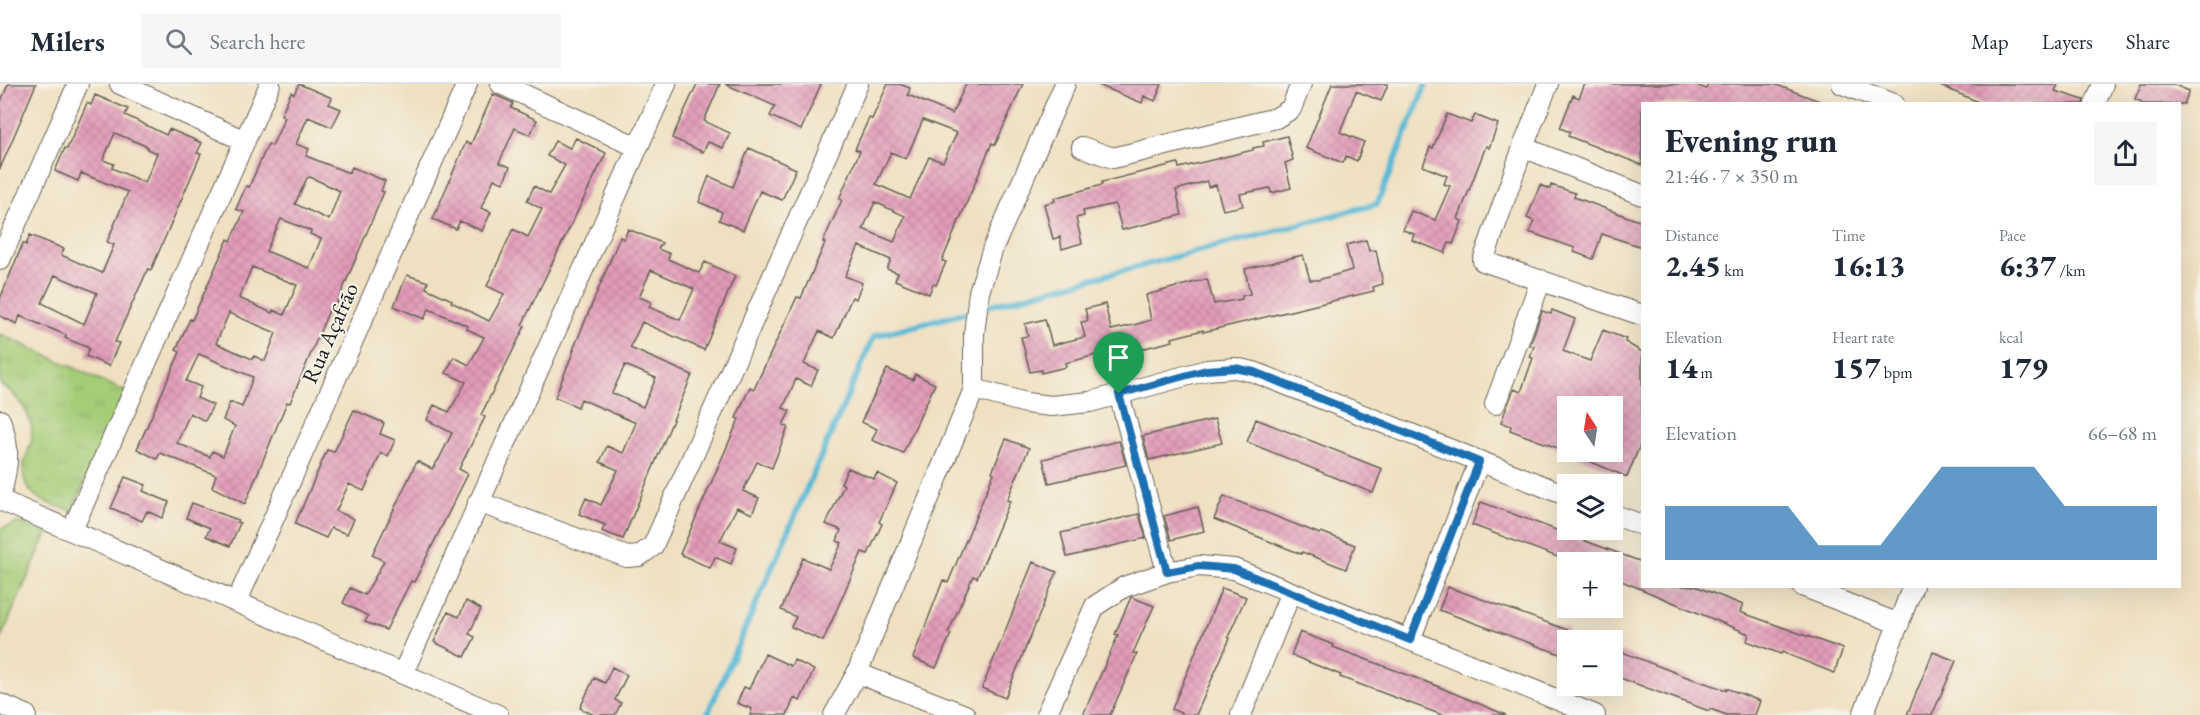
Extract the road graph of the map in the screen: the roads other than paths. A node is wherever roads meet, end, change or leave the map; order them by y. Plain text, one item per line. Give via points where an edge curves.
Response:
1 (78, 84) edge
2 (120, 84) edge
3 (270, 84) edge
4 (467, 84) edge
5 (501, 84) edge
6 (666, 84) edge
7 (858, 84) edge
8 (1065, 84) edge
9 (1300, 84) edge
10 (1548, 84) edge
11 (1842, 84) edge
12 (2103, 84) edge
13 (1889, 102) edge
14 (2096, 102) edge
15 (245, 141) junction
16 (637, 147) junction
17 (1082, 147) dead end
18 (1523, 147) junction
19 (1641, 195) edge
20 (0, 260) edge
21 (1540, 280) junction
22 (1641, 315) edge
23 (974, 389) junction
24 (1119, 394) junction
25 (1495, 404) dead end
26 (0, 420) edge
27 (1479, 462) junction
28 (1557, 492) edge
29 (0, 500) edge
30 (478, 502) junction
31 (1623, 518) edge
32 (1641, 525) edge
33 (72, 530) junction
34 (1167, 572) junction
35 (1807, 588) edge
36 (1911, 588) edge
37 (1291, 592) junction
38 (237, 601) junction
39 (1899, 624) junction
40 (1410, 640) junction
41 (403, 673) junction
42 (857, 673) junction
43 (0, 704) edge
44 (26, 715) edge
45 (498, 715) edge
46 (834, 715) edge
47 (965, 715) edge
48 (1046, 715) edge
49 (1241, 715) edge
50 (1595, 715) edge
51 (1863, 715) edge

1 - 20 street
2 - 15 street
3 - 15 street
4 - 38 street, Rua Açafrão
5 - 16 street
6 - 16 street
7 - 30 street via 653,546 639,556 627,557
8 - 23 street via 993,248 979,292
9 - 17 street via 1291,109 1276,118 1113,158
10 - 18 street
11 - 13 street
12 - 14 street
15 - 33 street
16 - 30 street
18 - 19 street
18 - 21 street via 1483,261
21 - 22 street
21 - 25 street
23 - 24 street via 1051,406
23 - 42 street
24 - 27 street via 1206,370 1235,368 1254,372
24 - 34 street
26 - 29 street via 9,464
27 - 28 street
27 - 40 street
29 - 33 street
30 - 41 street
31 - 32 street
33 - 38 street
34 - 37 street via 1199,566 1234,569
34 - 48 street via 1124,587 1095,606
35 - 39 street
36 - 39 street
37 - 40 street
37 - 49 street
38 - 41 street
39 - 51 street
40 - 50 street
41 - 45 street
42 - 46 street
42 - 47 street
43 - 44 street

